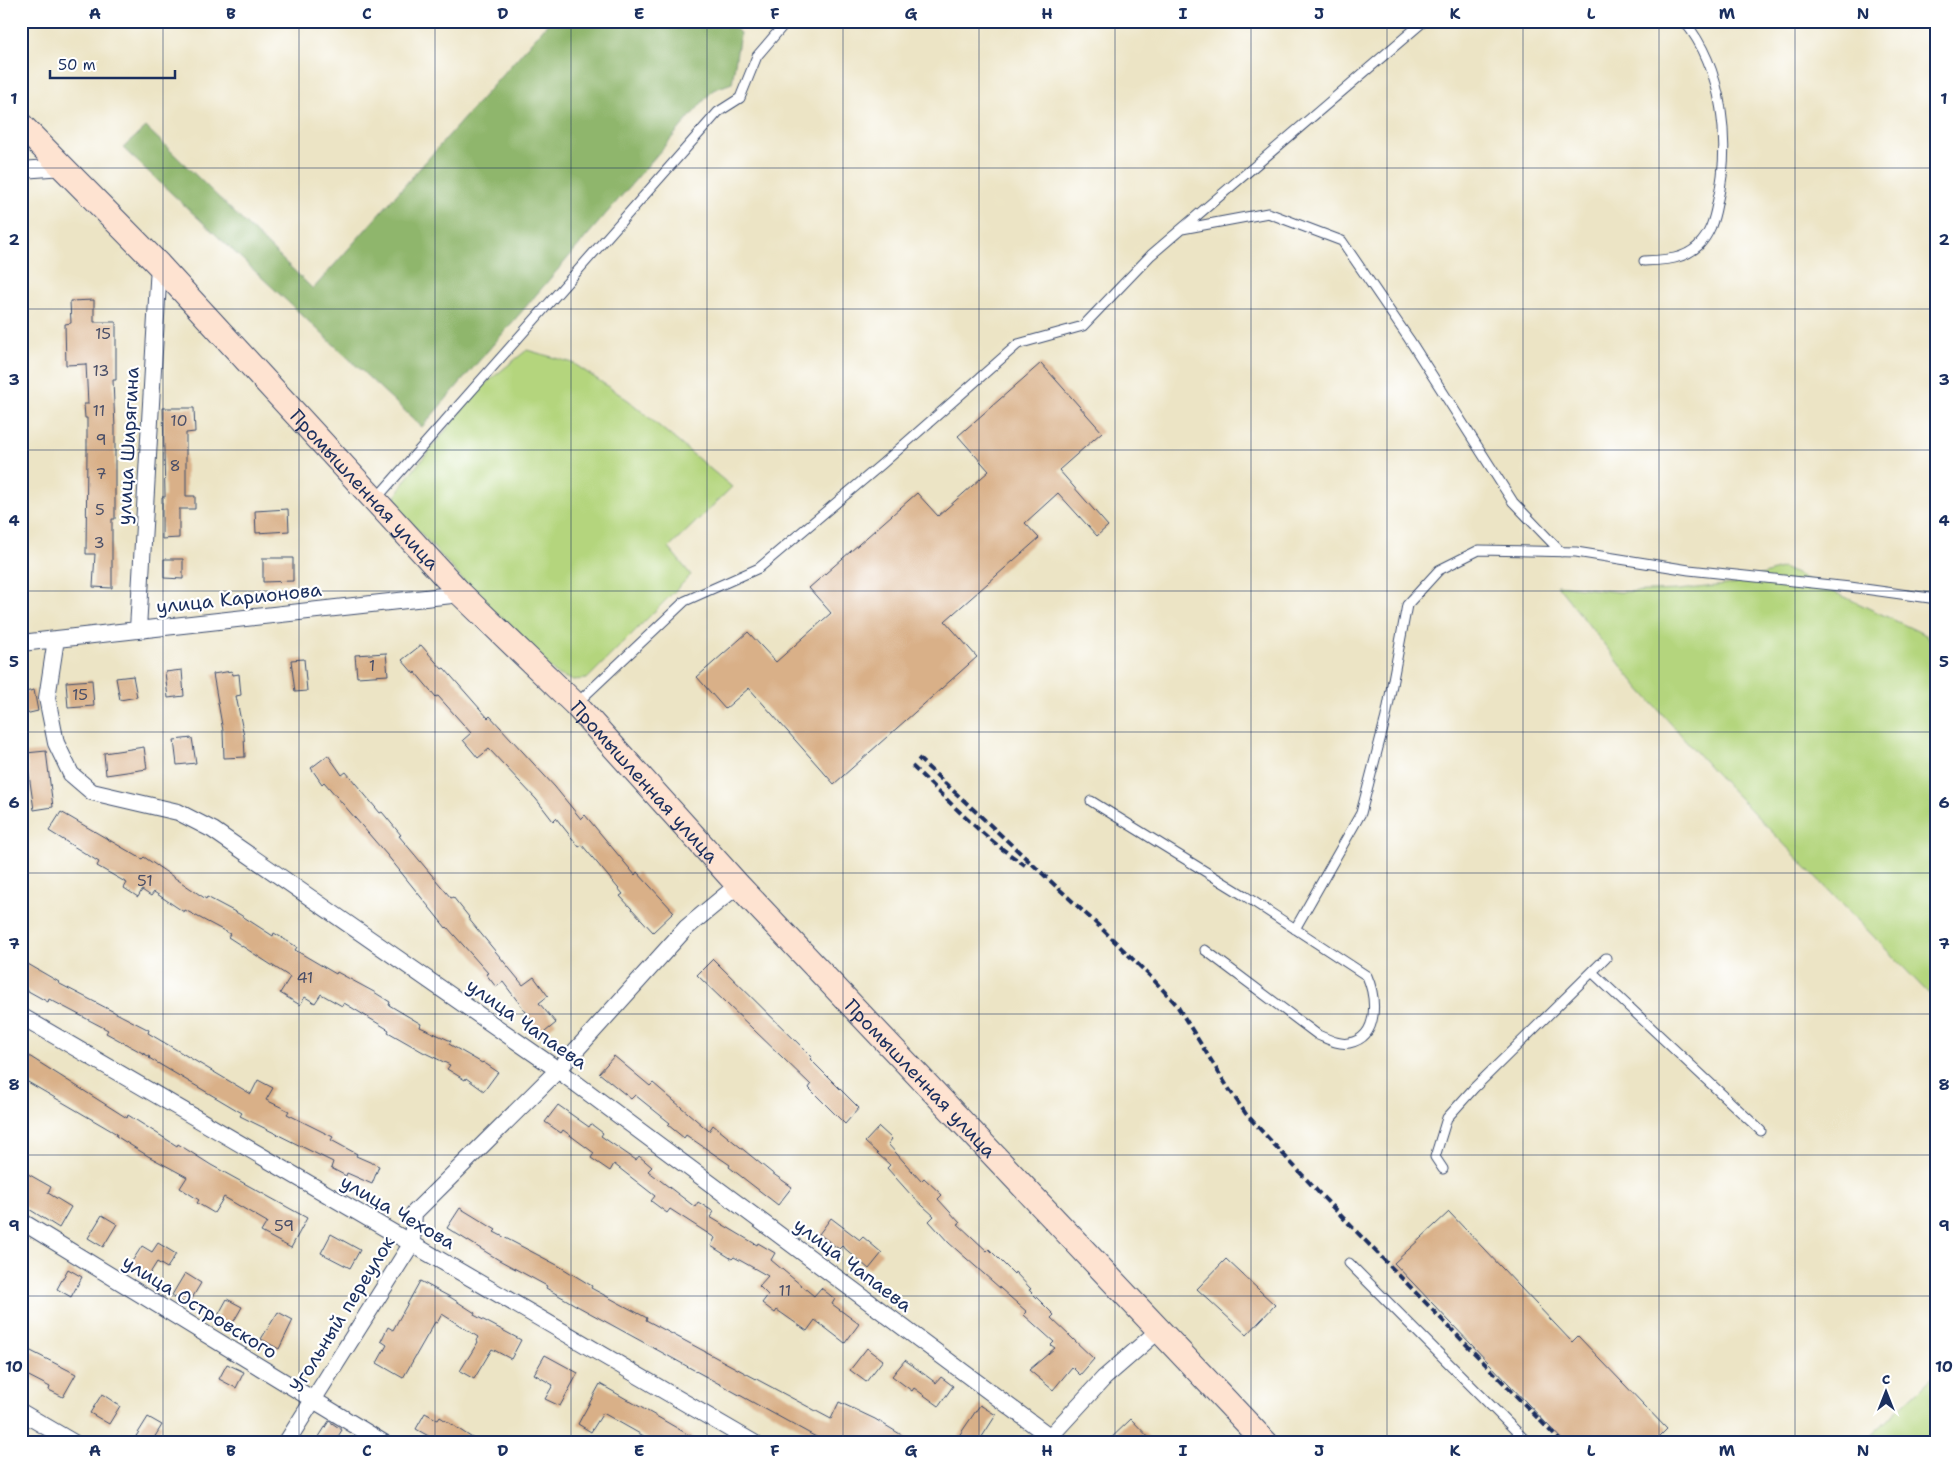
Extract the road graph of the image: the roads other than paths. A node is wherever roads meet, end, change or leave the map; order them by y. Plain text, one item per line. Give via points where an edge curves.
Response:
1 (787, 21) edge
2 (1424, 21) edge
3 (1684, 21) edge
4 (21, 125) edge
5 (64, 166) junction
6 (21, 170) edge
7 (1182, 229) junction
8 (1644, 261) dead end
9 (159, 265) junction
10 (374, 500) junction
11 (1561, 552) junction
12 (460, 594) junction
13 (1937, 599) edge
14 (138, 629) junction
15 (56, 638) junction
16 (21, 643) edge
17 (576, 704) junction
18 (1091, 801) dead end
19 (738, 885) junction
20 (1295, 929) junction
21 (1205, 950) dead end
22 (1606, 958) dead end
23 (1592, 972) junction
24 (21, 1016) edge
25 (558, 1070) junction
26 (1760, 1131) dead end
27 (1443, 1169) dead end
28 (21, 1221) edge
29 (412, 1243) junction
30 (1349, 1263) dead end
31 (1158, 1331) junction
32 (312, 1400) junction
33 (21, 1412) edge
34 (1047, 1440) edge
35 (74, 1443) edge
36 (286, 1443) edge
37 (384, 1443) edge
38 (754, 1443) edge
39 (1266, 1443) edge
40 (1528, 1443) edge

1 - 10 lane via 757,56 740,98 718,112
2 - 7 lane
3 - 8 lane via 1702,49 1720,107 1723,138 1720,190 1711,228 1697,247 1673,259
4 - 5 street, Промышленная улица
5 - 6 street
5 - 9 street, Промышленная улица
7 - 11 lane via 1268,213 1342,241 1513,502
7 - 17 lane via 1083,326 1018,344 760,568 685,601
9 - 10 street, Промышленная улица
9 - 14 street, улица Ширягина
10 - 12 street, Промышленная улица
11 - 13 lane
11 - 20 lane via 1480,550 1439,570 1407,605 1386,717 1361,813
12 - 14 street, улица Карионова
12 - 17 street, Промышленная улица
14 - 15 street, улица Карионова
15 - 16 street, улица Карионова
15 - 25 street, улица Чапаева via 47,698 56,743 71,774 92,792 178,812 213,830
17 - 19 street, Промышленная улица
18 - 20 lane
19 - 25 street, Угольный переулок via 686,928
19 - 31 street, Промышленная улица
20 - 21 lane via 1367,976 1372,987 1374,1012 1369,1028 1361,1037 1349,1043 1334,1042 1318,1035
22 - 23 lane
23 - 26 lane
23 - 27 lane via 1447,1118 1435,1157
24 - 29 street, улица Чехова
25 - 29 street, Угольный переулок via 414,1213
25 - 34 street, улица Чапаева
28 - 32 street, улица Островского
29 - 32 street, Угольный переулок
29 - 38 street, улица Чехова
30 - 40 lane
31 - 34 street via 1104,1378
31 - 39 street, Промышленная улица
32 - 36 street, Угольный переулок
32 - 37 street, улица Островского
33 - 35 street

